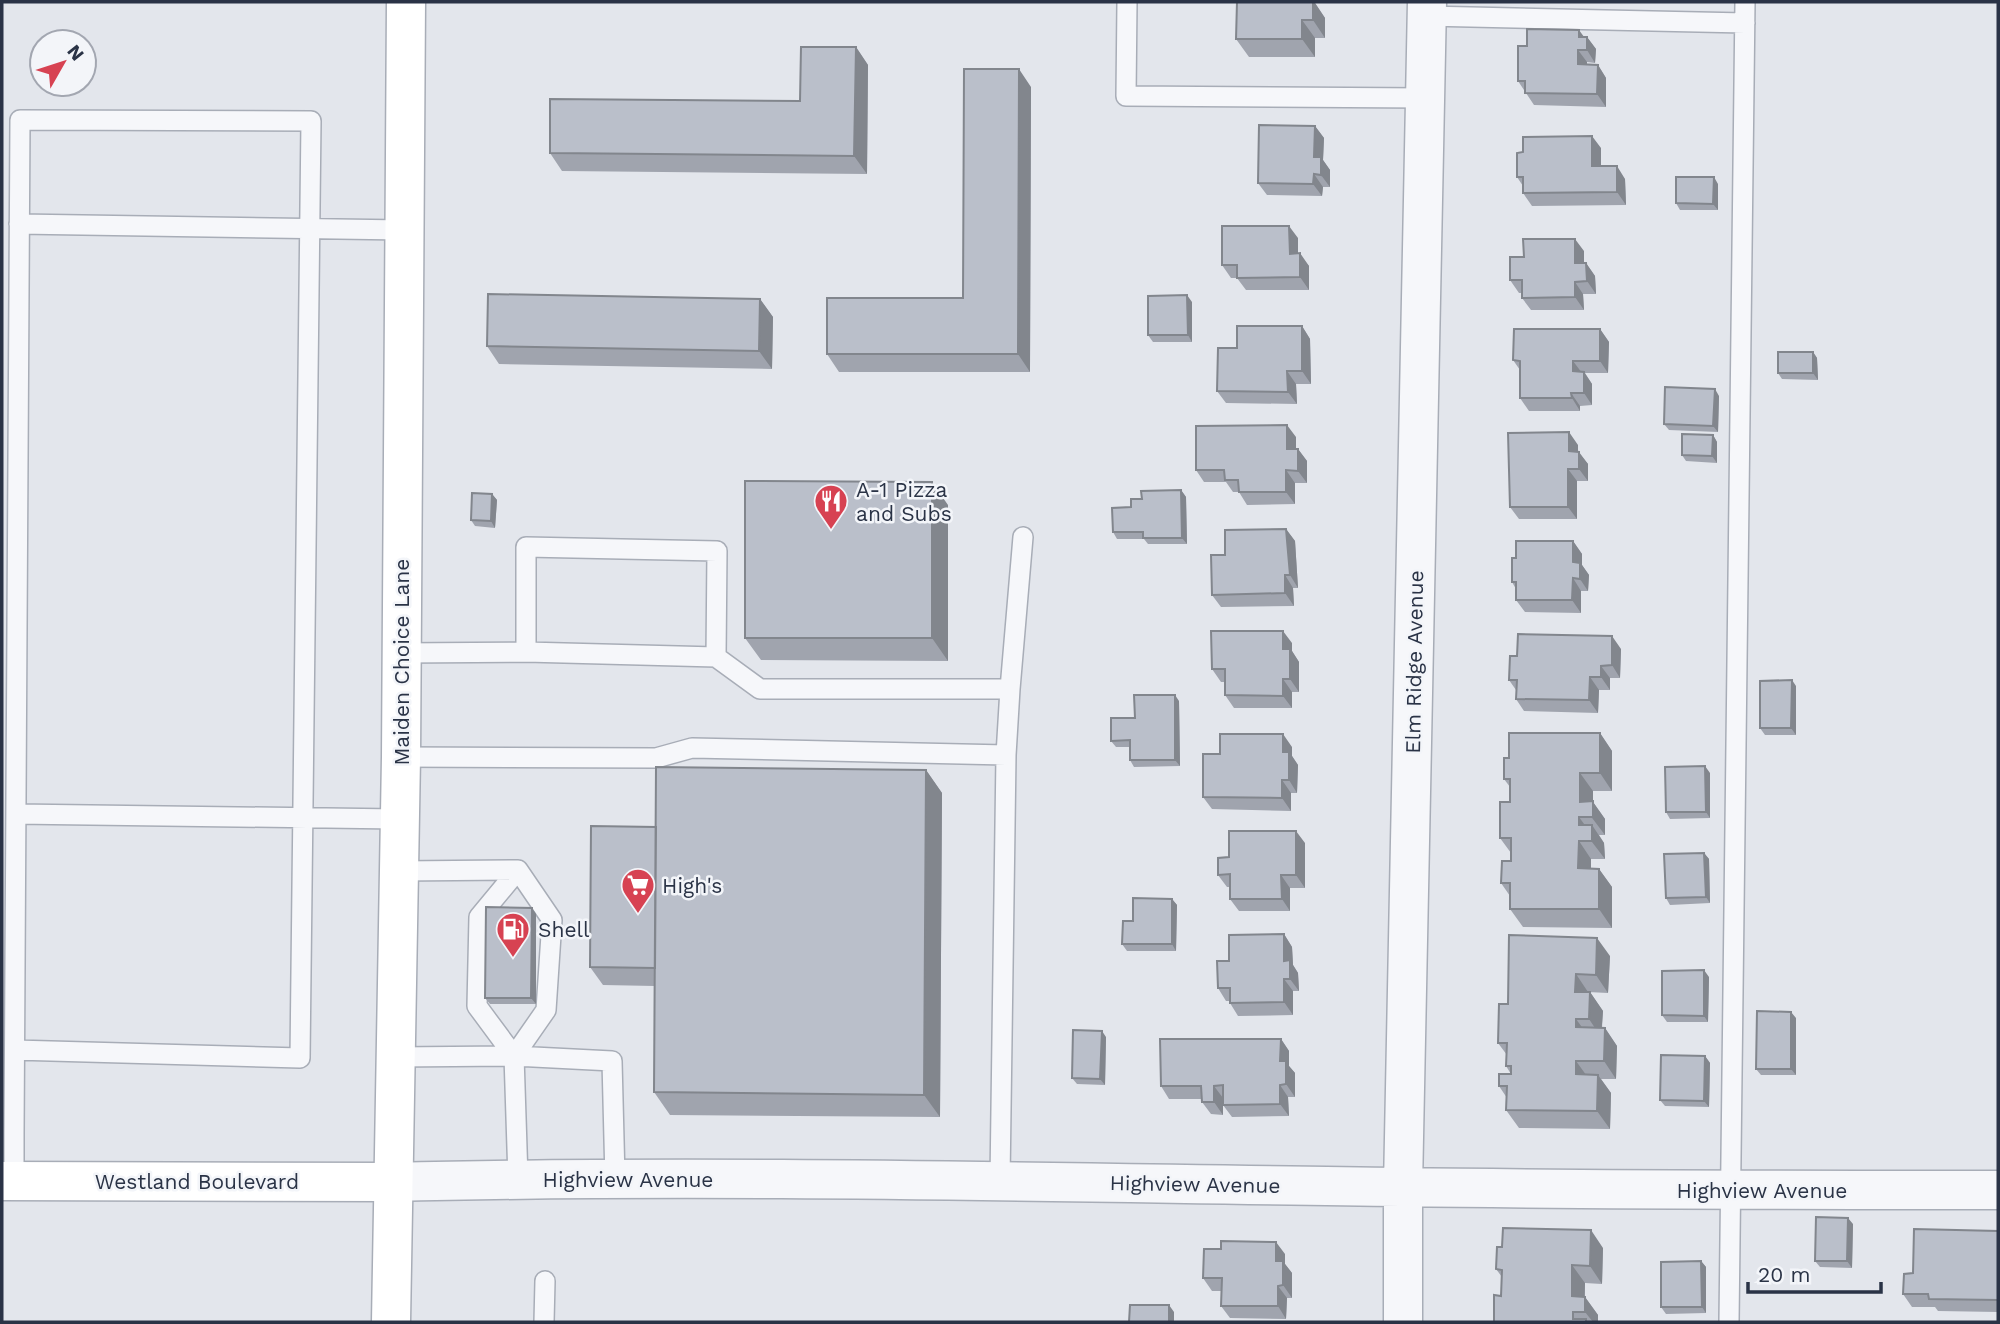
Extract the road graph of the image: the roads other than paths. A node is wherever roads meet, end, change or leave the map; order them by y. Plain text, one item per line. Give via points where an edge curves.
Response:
1 (406, 2) edge
2 (1127, 2) edge
3 (1745, 2) edge
4 (1427, 9) edge
5 (1745, 23) junction
6 (1426, 98) junction
7 (19, 224) junction
8 (310, 228) junction
9 (404, 230) junction
10 (1023, 537) dead end
11 (526, 652) junction
12 (401, 653) junction
13 (716, 657) junction
14 (1010, 689) junction
15 (1006, 755) junction
16 (401, 757) junction
17 (16, 814) junction
18 (303, 818) junction
19 (398, 819) junction
20 (518, 870) junction
21 (399, 871) junction
22 (15, 1050) junction
23 (514, 1056) junction
24 (395, 1057) junction
25 (518, 1179) junction
26 (615, 1179) junction
27 (8, 1181) edge
28 (1000, 1181) junction
29 (392, 1182) junction
30 (1403, 1188) junction
31 (1732, 1190) junction
32 (1998, 1190) edge
33 (545, 1282) dead end
34 (391, 1322) edge
35 (544, 1322) edge
36 (1403, 1322) edge
37 (1729, 1322) edge

1 - 9 street, Maiden Choice Lane
2 - 6 lane via 1126,96
3 - 5 lane
4 - 5 lane
4 - 6 street, Elm Ridge Avenue
5 - 31 lane
6 - 30 street, Elm Ridge Avenue
7 - 8 lane
7 - 8 lane via 20,120 311,121
7 - 17 lane
8 - 9 lane
8 - 18 lane
9 - 12 street, Maiden Choice Lane
10 - 14 lane
11 - 12 lane
11 - 13 lane
11 - 13 lane via 526,547 717,551
12 - 16 street, Maiden Choice Lane
13 - 14 lane via 760,689
14 - 15 lane
15 - 16 lane via 692,748 656,758
15 - 28 lane
16 - 19 street, Maiden Choice Lane
17 - 18 lane
17 - 22 lane
18 - 19 lane
18 - 22 lane via 300,1058
19 - 21 street, Maiden Choice Lane
20 - 21 lane
20 - 23 lane via 552,919 546,1010
20 - 23 lane via 479,917 477,1006
21 - 24 street, Maiden Choice Lane
22 - 27 lane
23 - 24 lane
23 - 25 lane
23 - 26 lane via 612,1061
24 - 29 street, Maiden Choice Lane
25 - 26 street, Highview Avenue
25 - 29 street, Highview Avenue
26 - 28 street, Highview Avenue
27 - 29 street, Westland Boulevard
28 - 30 street, Highview Avenue
29 - 34 street, Maiden Choice Lane
30 - 31 street, Highview Avenue
30 - 36 street, Elm Ridge Avenue
31 - 32 street, Highview Avenue
31 - 37 lane
33 - 35 lane

